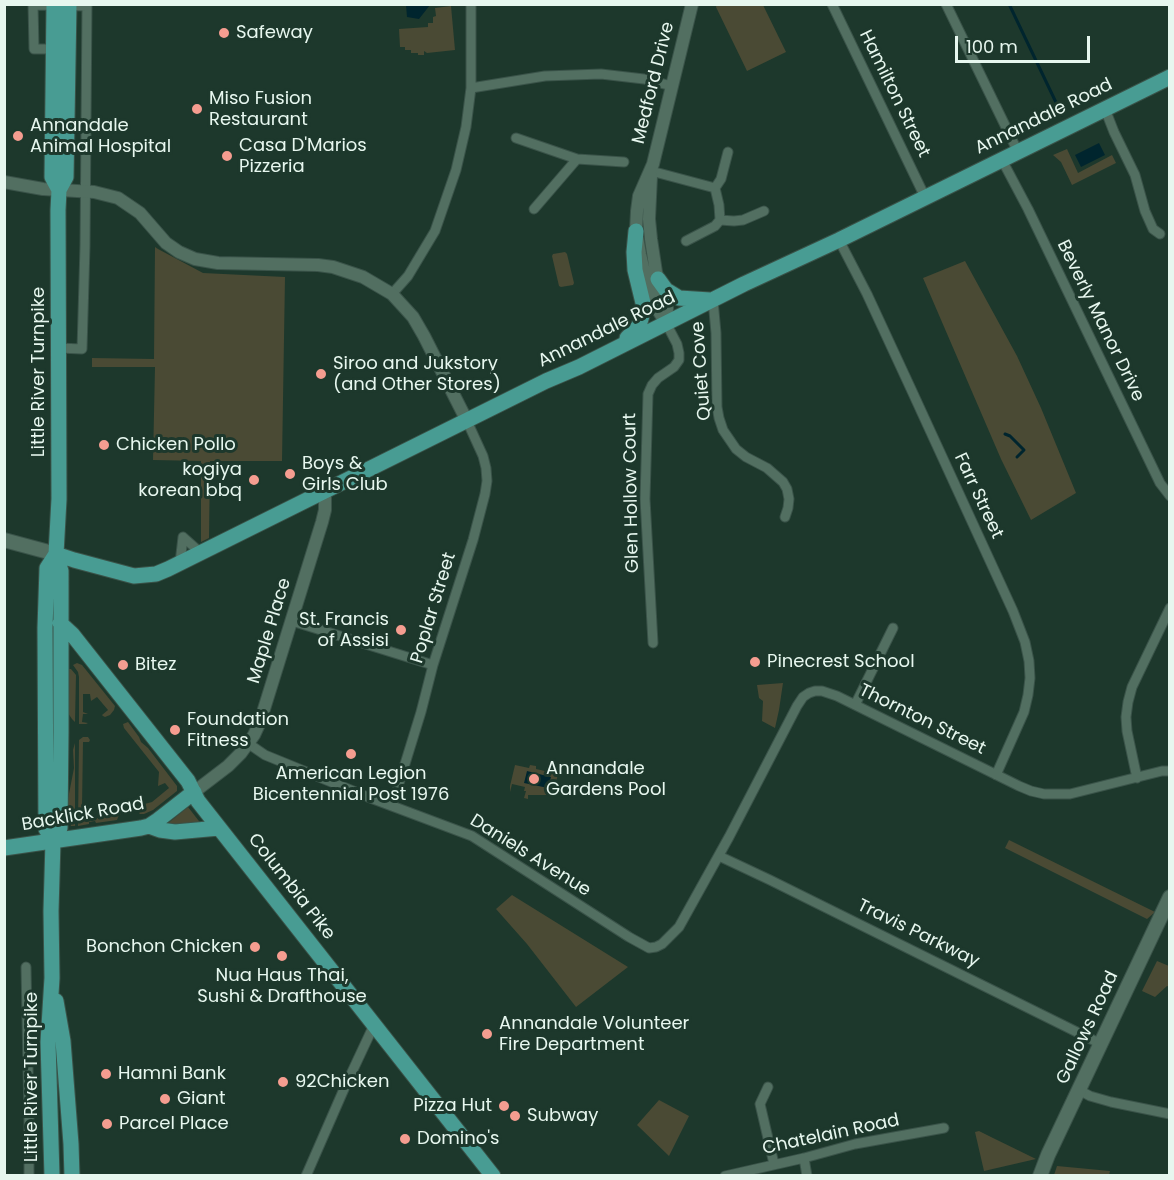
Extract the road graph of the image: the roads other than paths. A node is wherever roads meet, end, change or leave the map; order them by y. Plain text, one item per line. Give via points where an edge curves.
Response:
1 (471, 4) edge
2 (692, 4) edge
3 (832, 4) edge
4 (946, 4) edge
5 (33, 5) edge
6 (62, 5) edge
7 (87, 5) edge
8 (53, 49) junction
9 (1170, 77) edge
10 (672, 86) junction
11 (471, 88) junction
12 (1105, 109) junction
13 (516, 138) dead end
14 (729, 152) dead end
15 (1018, 152) junction
16 (577, 159) junction
17 (1002, 160) junction
18 (624, 162) dead end
19 (651, 171) junction
20 (4, 182) edge
21 (716, 188) junction
22 (59, 190) junction
23 (86, 192) junction
24 (925, 197) junction
25 (534, 209) dead end
26 (764, 211) dead end
27 (720, 220) junction
28 (636, 231) junction
29 (1160, 234) dead end
30 (839, 240) junction
31 (686, 242) dead end
32 (658, 279) junction
33 (392, 294) junction
34 (713, 300) junction
35 (666, 323) junction
36 (59, 348) junction
37 (612, 351) junction
38 (467, 421) junction
39 (325, 491) junction
40 (1170, 496) edge
41 (786, 517) dead end
42 (4, 540) edge
43 (201, 553) junction
44 (56, 554) junction
45 (180, 563) junction
46 (1170, 608) edge
47 (292, 621) junction
48 (60, 623) junction
49 (893, 628) dead end
50 (653, 643) dead end
51 (433, 665) junction
52 (855, 705) junction
53 (249, 744) junction
54 (1170, 771) edge
55 (996, 775) junction
56 (1137, 778) junction
57 (194, 792) junction
58 (392, 806) junction
59 (149, 826) junction
60 (219, 828) junction
61 (53, 841) junction
62 (4, 848) edge
63 (718, 856) junction
64 (1169, 900) edge
65 (656, 947) joint
66 (26, 967) dead end
67 (52, 978) junction
68 (374, 1025) junction
69 (1101, 1044) junction
70 (768, 1087) dead end
71 (1079, 1090) junction
72 (1170, 1114) edge
73 (944, 1128) dead end
74 (52, 1137) junction
75 (804, 1158) junction
76 (774, 1164) junction
77 (29, 1176) edge
78 (52, 1176) edge
79 (58, 1176) edge
80 (72, 1176) edge
81 (306, 1176) edge
82 (493, 1176) edge
83 (725, 1176) edge
84 (807, 1176) edge
85 (1040, 1176) edge

1 - 11 street
2 - 10 street, Medford Drive
3 - 24 street, Hamilton Street
4 - 15 street
5 - 6 street
5 - 8 street via 34,49
6 - 7 street
6 - 8 main road, Little River Turnpike
6 - 22 main road, Little River Turnpike via 66,177
7 - 23 street
8 - 22 main road, Little River Turnpike via 52,177
9 - 12 main road, Annandale Road
10 - 11 street via 601,74 545,76
10 - 19 street, Medford Drive
11 - 33 street via 456,170 435,231 408,276
12 - 15 main road, Annandale Road
12 - 29 street via 1135,175 1149,220
13 - 16 street
14 - 21 street
15 - 17 main road, Annandale Road
16 - 18 street
16 - 25 street
17 - 24 main road, Annandale Road
17 - 40 street, Beverly Manor Drive via 1160,483
19 - 21 street
19 - 28 street, Medford Drive via 639,196
19 - 32 street, Medford Drive via 649,219
20 - 22 street
21 - 27 street
22 - 23 street
22 - 36 main road, Little River Turnpike
23 - 33 street via 105,194 130,205 166,243 195,259 333,267 363,277
23 - 36 street via 82,349
24 - 30 main road, Annandale Road
26 - 27 street via 743,220
27 - 31 street
28 - 35 street, Medford Drive via 646,280
28 - 37 main road via 635,270 644,312 639,326
30 - 34 main road, Annandale Road
30 - 55 street, Farr Street via 911,388 1024,642 1029,661 1028,695
32 - 34 main road via 679,298
32 - 35 street, Medford Drive via 667,308
33 - 38 street via 420,329
34 - 35 main road, Annandale Road
34 - 41 street, Quiet Cove via 717,407 723,430 736,449 783,482 789,499
35 - 37 main road, Annandale Road
35 - 50 street, Glen Hollow Court via 677,344 679,360 658,378 648,394 645,499
36 - 44 main road, Little River Turnpike
37 - 38 main road, Annandale Road
38 - 39 main road, Annandale Road
38 - 51 street, Poplar Street via 483,456 487,481
39 - 43 main road, Annandale Road
39 - 47 street, Maple Place via 322,522
42 - 44 main road
43 - 45 main road, Annandale Road
43 - 45 street via 183,537
44 - 45 main road, Annandale Road via 134,576 156,574
44 - 48 main road, Little River Turnpike via 61,571
44 - 61 main road, Little River Turnpike via 47,568 45,628 46,829
46 - 56 street via 1128,702 1127,731
47 - 51 street
47 - 53 street, Maple Place via 260,722
48 - 57 main road, Columbia Pike
48 - 61 main road, Little River Turnpike via 60,828
49 - 52 street
51 - 58 street, Poplar Street
52 - 55 street, Thornton Street
52 - 63 street, Thornton Street via 822,691 803,697
53 - 57 street, Maple Place
53 - 58 street, Daniels Avenue via 265,755
54 - 56 street, Thornton Street
55 - 56 street, Thornton Street via 1031,791 1057,795
57 - 59 main road, Backlick Road
57 - 60 main road, Columbia Pike
58 - 65 street, Daniels Avenue via 472,836 629,937 649,948
59 - 60 main road via 175,832
59 - 61 main road, Backlick Road
60 - 68 main road, Columbia Pike
61 - 62 main road, Backlick Road
61 - 67 main road, Little River Turnpike
63 - 65 street, Thornton Street via 679,927
63 - 69 street, Travis Parkway
64 - 69 main road, Gallows Road
66 - 77 street
67 - 74 main road, Little River Turnpike via 48,1042
67 - 80 main road, Little River Turnpike via 63,1041
68 - 81 street
68 - 82 main road, Columbia Pike
69 - 71 main road, Gallows Road
70 - 76 street via 760,1104
71 - 72 street via 1112,1102
71 - 85 main road, Gallows Road
73 - 75 street, Chatelain Road via 855,1144
74 - 78 main road, Little River Turnpike
74 - 79 main road
75 - 76 street, Chatelain Road
75 - 84 street
76 - 83 street, Chatelain Road

